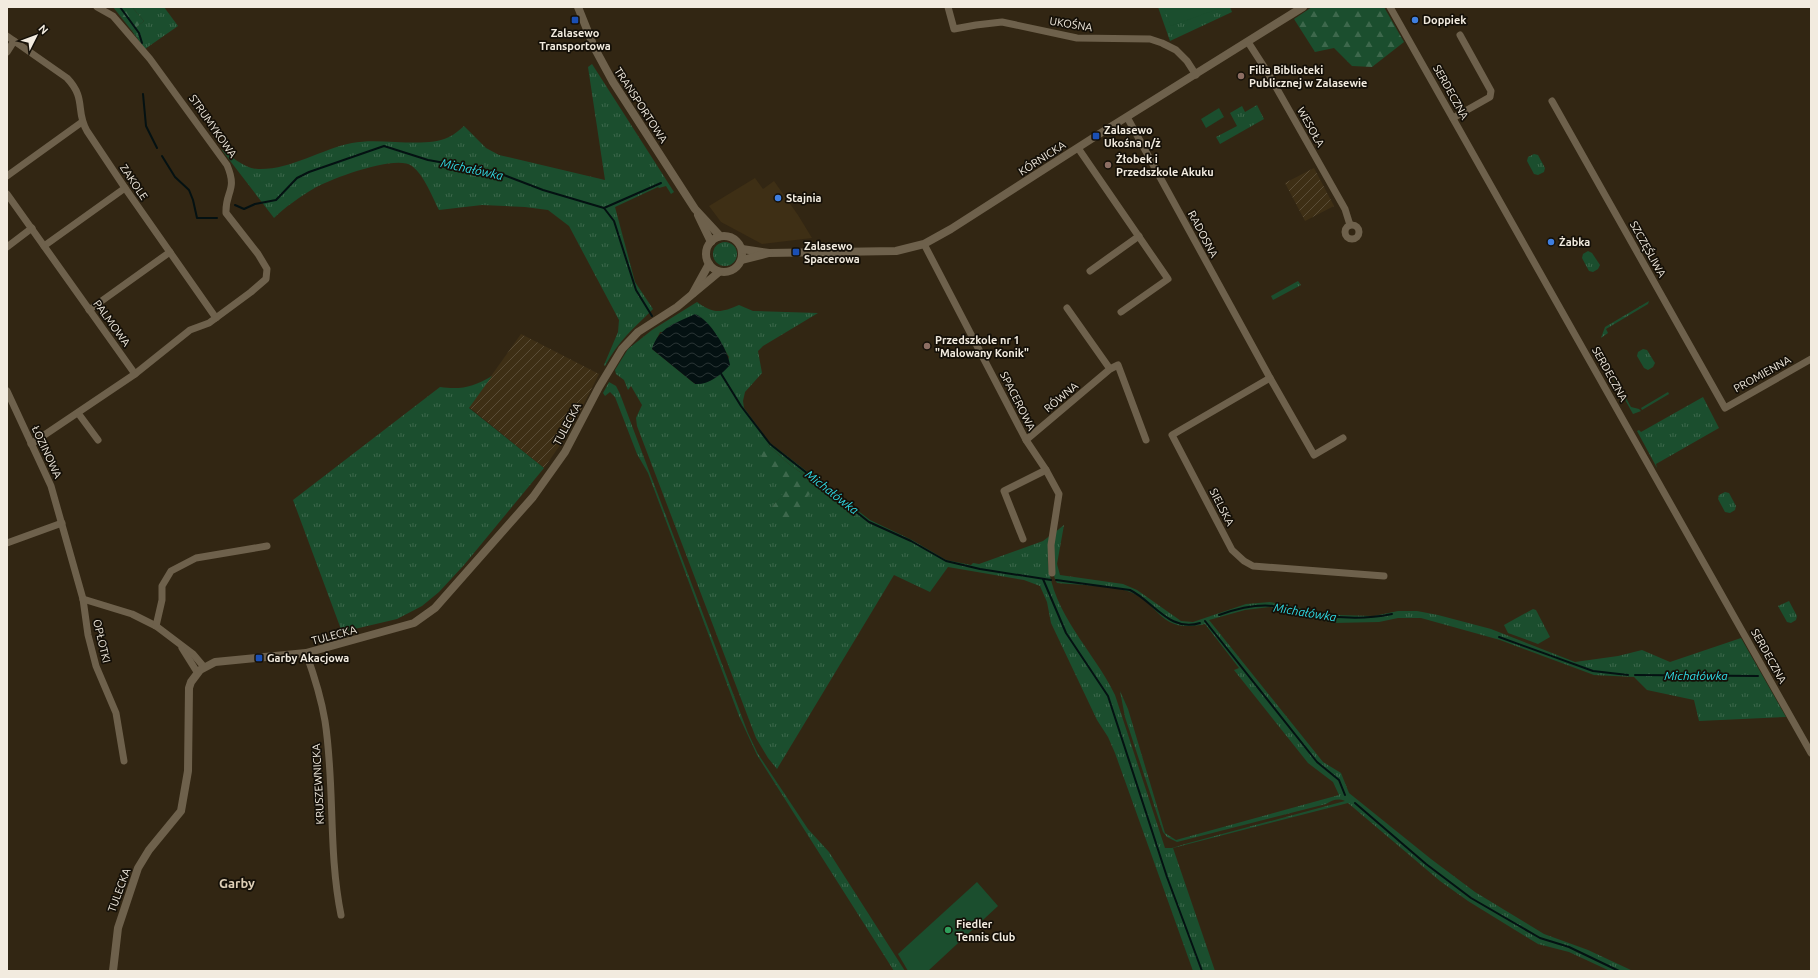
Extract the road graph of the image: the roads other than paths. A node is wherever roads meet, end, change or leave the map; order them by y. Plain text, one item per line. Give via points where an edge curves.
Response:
1 (97, 7) edge
2 (578, 7) edge
3 (948, 7) edge
4 (1303, 7) edge
5 (1390, 7) edge
6 (1460, 35) dead end
7 (7, 36) edge
8 (14, 41) junction
9 (1248, 42) junction
10 (7, 52) edge
11 (1196, 75) junction
12 (1552, 101) dead end
13 (1128, 117) junction
14 (1453, 118) junction
15 (82, 122) junction
16 (1078, 148) junction
17 (7, 176) edge
18 (125, 188) junction
19 (7, 194) edge
20 (695, 209) junction
21 (1350, 225) dead end
22 (32, 228) junction
23 (720, 236) junction
24 (1139, 236) junction
25 (711, 242) junction
26 (924, 244) junction
27 (44, 246) junction
28 (7, 247) edge
29 (742, 249) junction
30 (170, 252) junction
31 (769, 253) junction
32 (742, 260) junction
33 (709, 264) junction
34 (1090, 271) dead end
35 (720, 272) junction
36 (693, 294) junction
37 (1067, 308) dead end
38 (89, 310) junction
39 (1121, 312) dead end
40 (216, 318) junction
41 (1811, 360) edge
42 (1110, 369) junction
43 (135, 374) junction
44 (1270, 378) junction
45 (7, 391) edge
46 (1725, 408) joint
47 (78, 413) junction
48 (1343, 438) dead end
49 (98, 440) dead end
50 (1026, 440) junction
51 (1146, 440) dead end
52 (31, 444) junction
53 (1046, 470) junction
54 (62, 523) junction
55 (1023, 539) dead end
56 (7, 543) edge
57 (267, 546) dead end
58 (1052, 573) dead end
59 (1384, 576) dead end
60 (83, 599) junction
61 (156, 626) junction
62 (306, 653) junction
63 (200, 670) junction
64 (1811, 753) edge
65 (124, 761) dead end
66 (341, 915) dead end
67 (113, 971) edge

1 - 40 street, STRUMYKOWA via 113,16 150,59 212,141 232,177 232,189 225,205 226,213 258,254 267,269 266,279
2 - 20 street, TRANSPORTOWA via 604,66
3 - 11 street, UKOŚNA via 954,29 1002,22 1072,37 1139,38 1162,43 1182,56
4 - 9 street, KÓRNICKA
5 - 14 street, SERDECZNA
6 - 14 street via 1492,91 1490,97
7 - 8 street
8 - 10 street
8 - 15 street via 74,85 82,105
9 - 11 street, KÓRNICKA
9 - 21 street, WESOŁA via 1345,209
11 - 13 street, KÓRNICKA
12 - 46 street, SZCZĘŚLIWA
13 - 16 street, KÓRNICKA
13 - 44 street, RADOSNA
14 - 64 street, SERDECZNA
15 - 17 street
15 - 18 street, ZAKOLE
16 - 24 street
16 - 26 street, KÓRNICKA
18 - 27 street
18 - 30 street, ZAKOLE
19 - 22 street, PALMOWA
20 - 23 street, TRANSPORTOWA
20 - 25 street, TRANSPORTOWA
22 - 27 street, PALMOWA
22 - 28 street
23 - 25 street
23 - 29 street via 731,237
24 - 34 street
24 - 39 street via 1168,279
25 - 33 street via 706,253
26 - 31 street, KÓRNICKA via 896,252
26 - 50 street, SPACEROWA
27 - 38 street, PALMOWA
29 - 31 street, KÓRNICKA
29 - 32 street
30 - 38 street
30 - 40 street, ZAKOLE
31 - 32 street, KÓRNICKA
32 - 35 street via 732,271
33 - 35 street
33 - 36 street
35 - 36 street
36 - 62 street, TULECKA via 648,326 622,349 565,452 533,497 435,608 422,619 404,627
37 - 42 street
38 - 43 street, PALMOWA
40 - 43 street, STRUMYKOWA via 209,324 190,330
41 - 46 street, PROMIENNA
42 - 50 street, RÓWNA
42 - 51 street via 1118,365
43 - 47 street
44 - 48 street, RADOSNA via 1314,455
44 - 59 street, SIELSKA via 1172,435 1232,550 1253,566
45 - 52 street, ŁOZINOWA
47 - 49 street
47 - 52 street
50 - 53 street, SPACEROWA
52 - 54 street, ŁOZINOWA via 51,486
53 - 55 street via 1004,491
53 - 58 street, SPACEROWA via 1059,494 1051,544
54 - 56 street
54 - 60 street, OPŁOTKI
57 - 61 street via 196,558 171,571 162,586 162,600
60 - 61 street via 132,614
60 - 65 street, OPŁOTKI via 96,666 116,713
61 - 63 street via 193,654
62 - 63 street, TULECKA via 215,662
62 - 66 street, KRUSZEWNICKA via 318,688 325,721 335,878
63 - 67 street, TULECKA via 189,688 188,771 181,811 149,850 136,873 116,934

